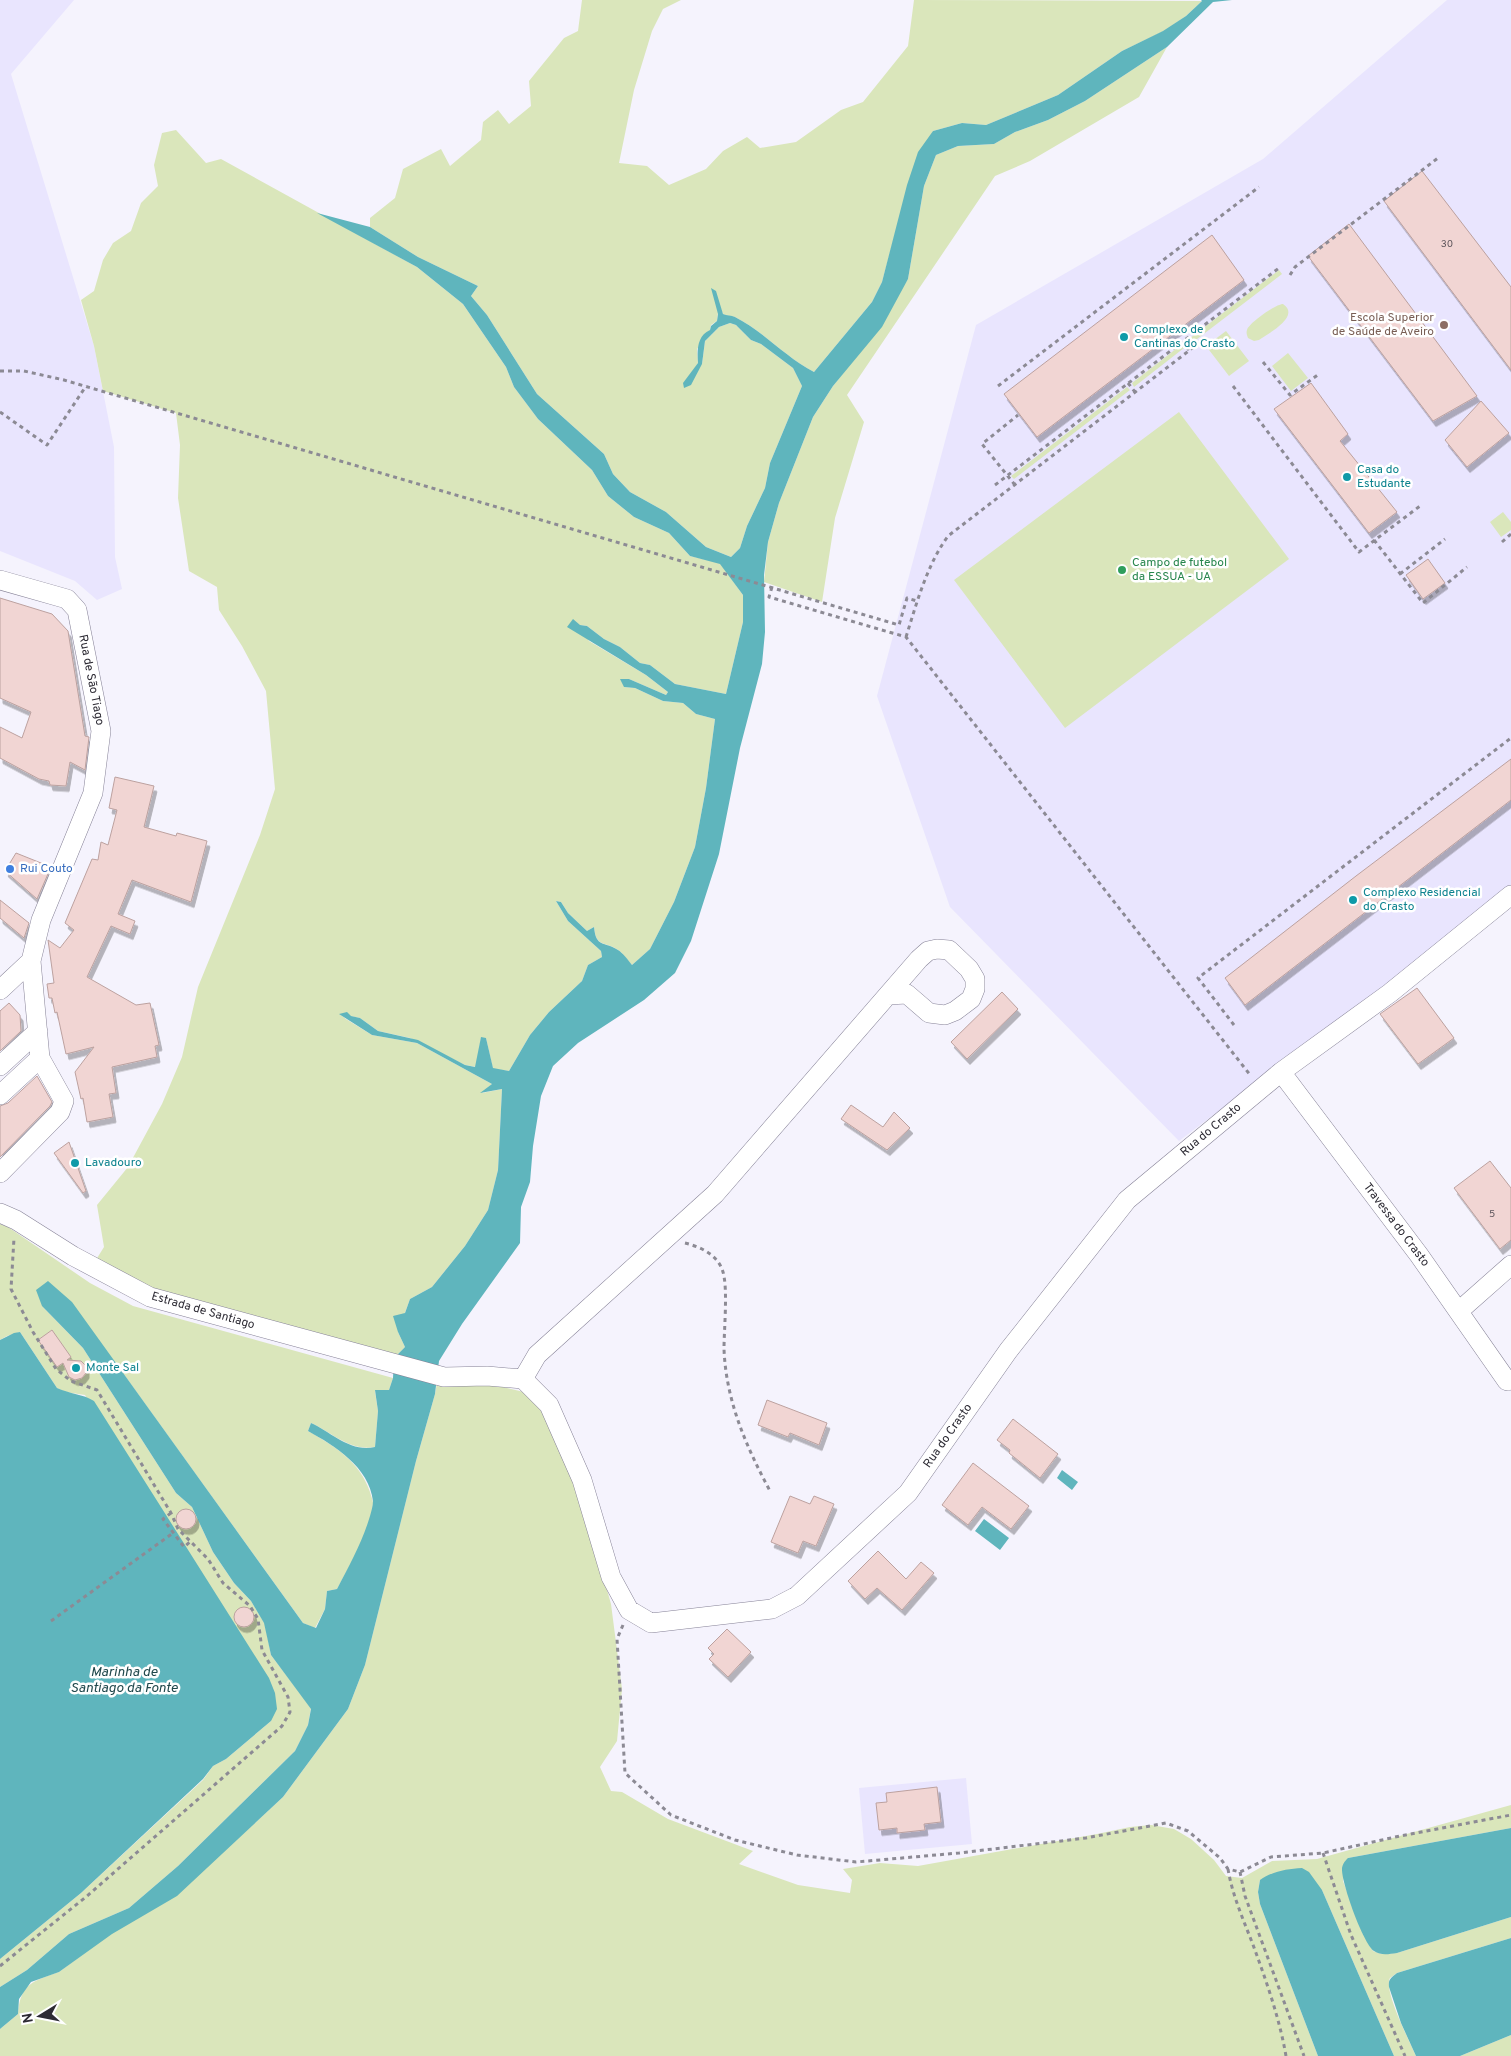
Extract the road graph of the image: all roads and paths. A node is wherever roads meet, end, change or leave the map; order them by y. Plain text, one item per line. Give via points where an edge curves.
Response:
1 (1438, 158) dead end
2 (1259, 187) dead end
3 (1279, 268) dead end
4 (1290, 275) dead end
5 (1182, 342) junction
6 (1199, 343) dead end
7 (1188, 350) junction
8 (1263, 362) dead end
9 (0, 371) edge
10 (1318, 374) dead end
11 (1128, 383) junction
12 (86, 386) junction
13 (998, 386) dead end
14 (1233, 386) dead end
15 (1134, 392) junction
16 (0, 412) edge
17 (1018, 415) dead end
18 (1007, 475) junction
19 (995, 484) dead end
20 (1015, 485) junction
21 (1420, 506) dead end
22 (1511, 534) edge
23 (1445, 539) dead end
24 (1374, 540) junction
25 (1502, 542) dead end
26 (1467, 567) dead end
27 (1400, 574) junction
28 (0, 580) edge
29 (772, 587) junction
30 (917, 601) junction
31 (906, 637) junction
32 (1511, 738) edge
33 (1511, 895) edge
34 (31, 962) junction
35 (0, 990) edge
36 (888, 995) junction
37 (1234, 1025) dead end
38 (38, 1031) junction
39 (40, 1058) junction
40 (0, 1066) edge
41 (1281, 1072) junction
42 (1261, 1089) junction
43 (0, 1095) edge
44 (0, 1172) edge
45 (8, 1216) edge
46 (662, 1241) junction
47 (1511, 1265) edge
48 (1459, 1311) junction
49 (523, 1379) junction
50 (1507, 1381) dead end
51 (770, 1491) dead end
52 (169, 1514) junction
53 (173, 1533) junction
54 (189, 1543) junction
55 (629, 1610) junction
56 (50, 1620) dead end
57 (1511, 1816) edge
58 (1323, 1853) junction
59 (1228, 1870) junction
60 (1240, 1872) junction
61 (0, 1966) edge
62 (1286, 2056) edge
63 (1304, 2056) edge
64 (1405, 2056) edge

1 - 4 path via 1295,267
2 - 13 path
3 - 5 path
5 - 7 path
5 - 11 path
6 - 7 path
7 - 15 path
8 - 10 path via 1290,395
9 - 12 path via 24,371
11 - 15 path
11 - 18 path
12 - 16 path via 47,445
12 - 29 path
14 - 24 path via 1359,552
15 - 20 path
17 - 18 path via 982,444
18 - 19 path
18 - 20 path
20 - 30 path via 948,536 937,551
21 - 24 path
22 - 25 path
23 - 27 path
24 - 27 path
26 - 27 path via 1423,603
28 - 34 street, Rua de São Tiago via 66,599 77,610 101,732 93,793 41,920
29 - 30 path via 899,625 907,598
29 - 31 path via 769,597
30 - 31 path
31 - 42 path
32 - 37 path via 1198,978
33 - 41 street, Rua do Crasto via 1390,992
34 - 35 street
34 - 38 street, Rua de São Tiago
36 - 36 street via 919,959 928,951 937,949 949,950 975,979 976,989 971,1000 945,1015 929,1013 906,994
36 - 46 street via 715,1194
38 - 39 street, Rua de São Tiago
38 - 40 street
39 - 43 street
39 - 44 street via 64,1101 60,1112
41 - 42 street, Rua do Crasto
41 - 48 street, Travessa do Crasto
42 - 55 street, Rua do Crasto via 1127,1200 1008,1351 908,1493 797,1596 772,1609 651,1623
45 - 49 street, Estrada de Santiago via 73,1256 150,1297 444,1377
45 - 52 path via 12,1289 33,1332 56,1369 71,1381 97,1390
46 - 49 street via 537,1355
46 - 51 path via 698,1246 716,1260 723,1273 728,1386 748,1449
47 - 48 street
48 - 50 street, Travessa do Crasto
49 - 55 street via 550,1405 582,1480 611,1577
52 - 53 path via 163,1519
52 - 54 path
53 - 54 path via 184,1547
53 - 56 path
54 - 61 path via 208,1560 223,1583 250,1606 258,1619 262,1650 288,1698 290,1712 282,1726 87,1896
55 - 59 path via 617,1639 625,1773 671,1815 735,1840 797,1855 856,1862 1076,1839 1166,1823 1188,1831 1220,1858
57 - 58 path
58 - 60 path via 1271,1857
58 - 64 path via 1351,1935
59 - 60 path
59 - 62 path via 1231,1889 1256,1955
60 - 63 path via 1245,1896

